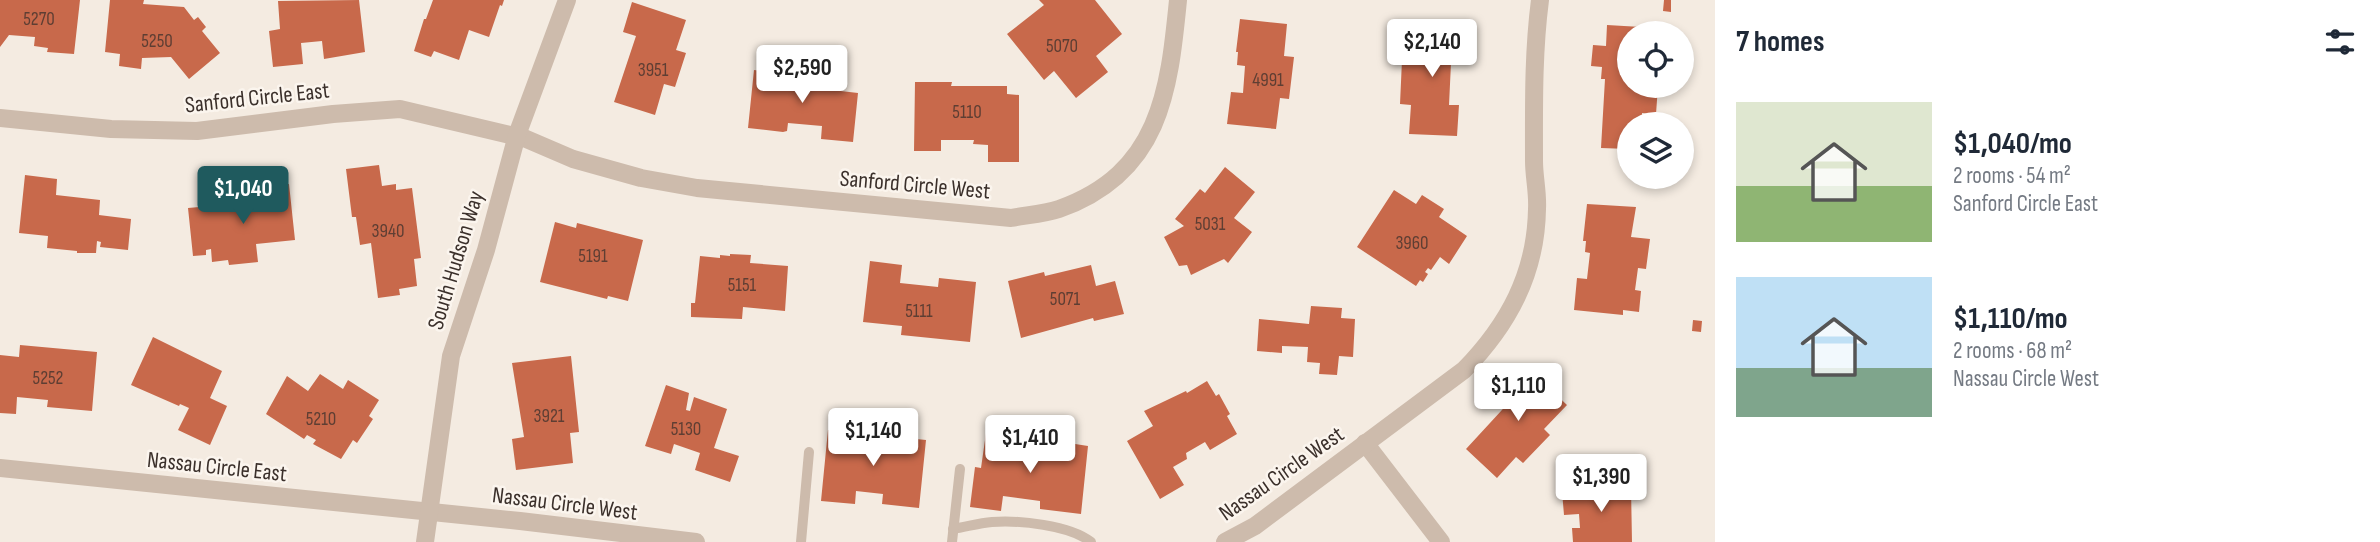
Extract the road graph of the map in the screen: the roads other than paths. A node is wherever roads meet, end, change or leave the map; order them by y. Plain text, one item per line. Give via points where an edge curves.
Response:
1 (567, 0) edge
2 (1178, 0) edge
3 (1540, 0) edge
4 (0, 118) edge
5 (517, 135) junction
6 (1366, 443) junction
7 (809, 453) dead end
8 (0, 468) edge
9 (960, 469) dead end
10 (428, 513) junction
11 (953, 529) junction
12 (425, 542) edge
13 (696, 542) edge
14 (801, 542) edge
15 (951, 542) edge
16 (1091, 542) edge
17 (1225, 542) edge
18 (1441, 542) edge

1 - 5 street, South Hudson Way
2 - 5 street, Sanford Circle West via 1172,64 1150,135 1113,178 1058,209 1011,218 697,188 584,162
3 - 6 street, Nassau Circle West via 1533,67 1535,241 1522,288 1500,329 1464,370
4 - 5 street, Sanford Circle East via 111,129 197,131 400,109
5 - 10 street, South Hudson Way via 451,356
6 - 17 street, Nassau Circle West via 1255,526
6 - 18 street, Nassau Circle West
7 - 14 lane
8 - 10 street, Nassau Circle East
9 - 11 lane
10 - 12 street, South Hudson Way
10 - 13 street, Nassau Circle West
11 - 15 lane
11 - 16 lane via 992,522 1028,523 1068,531

